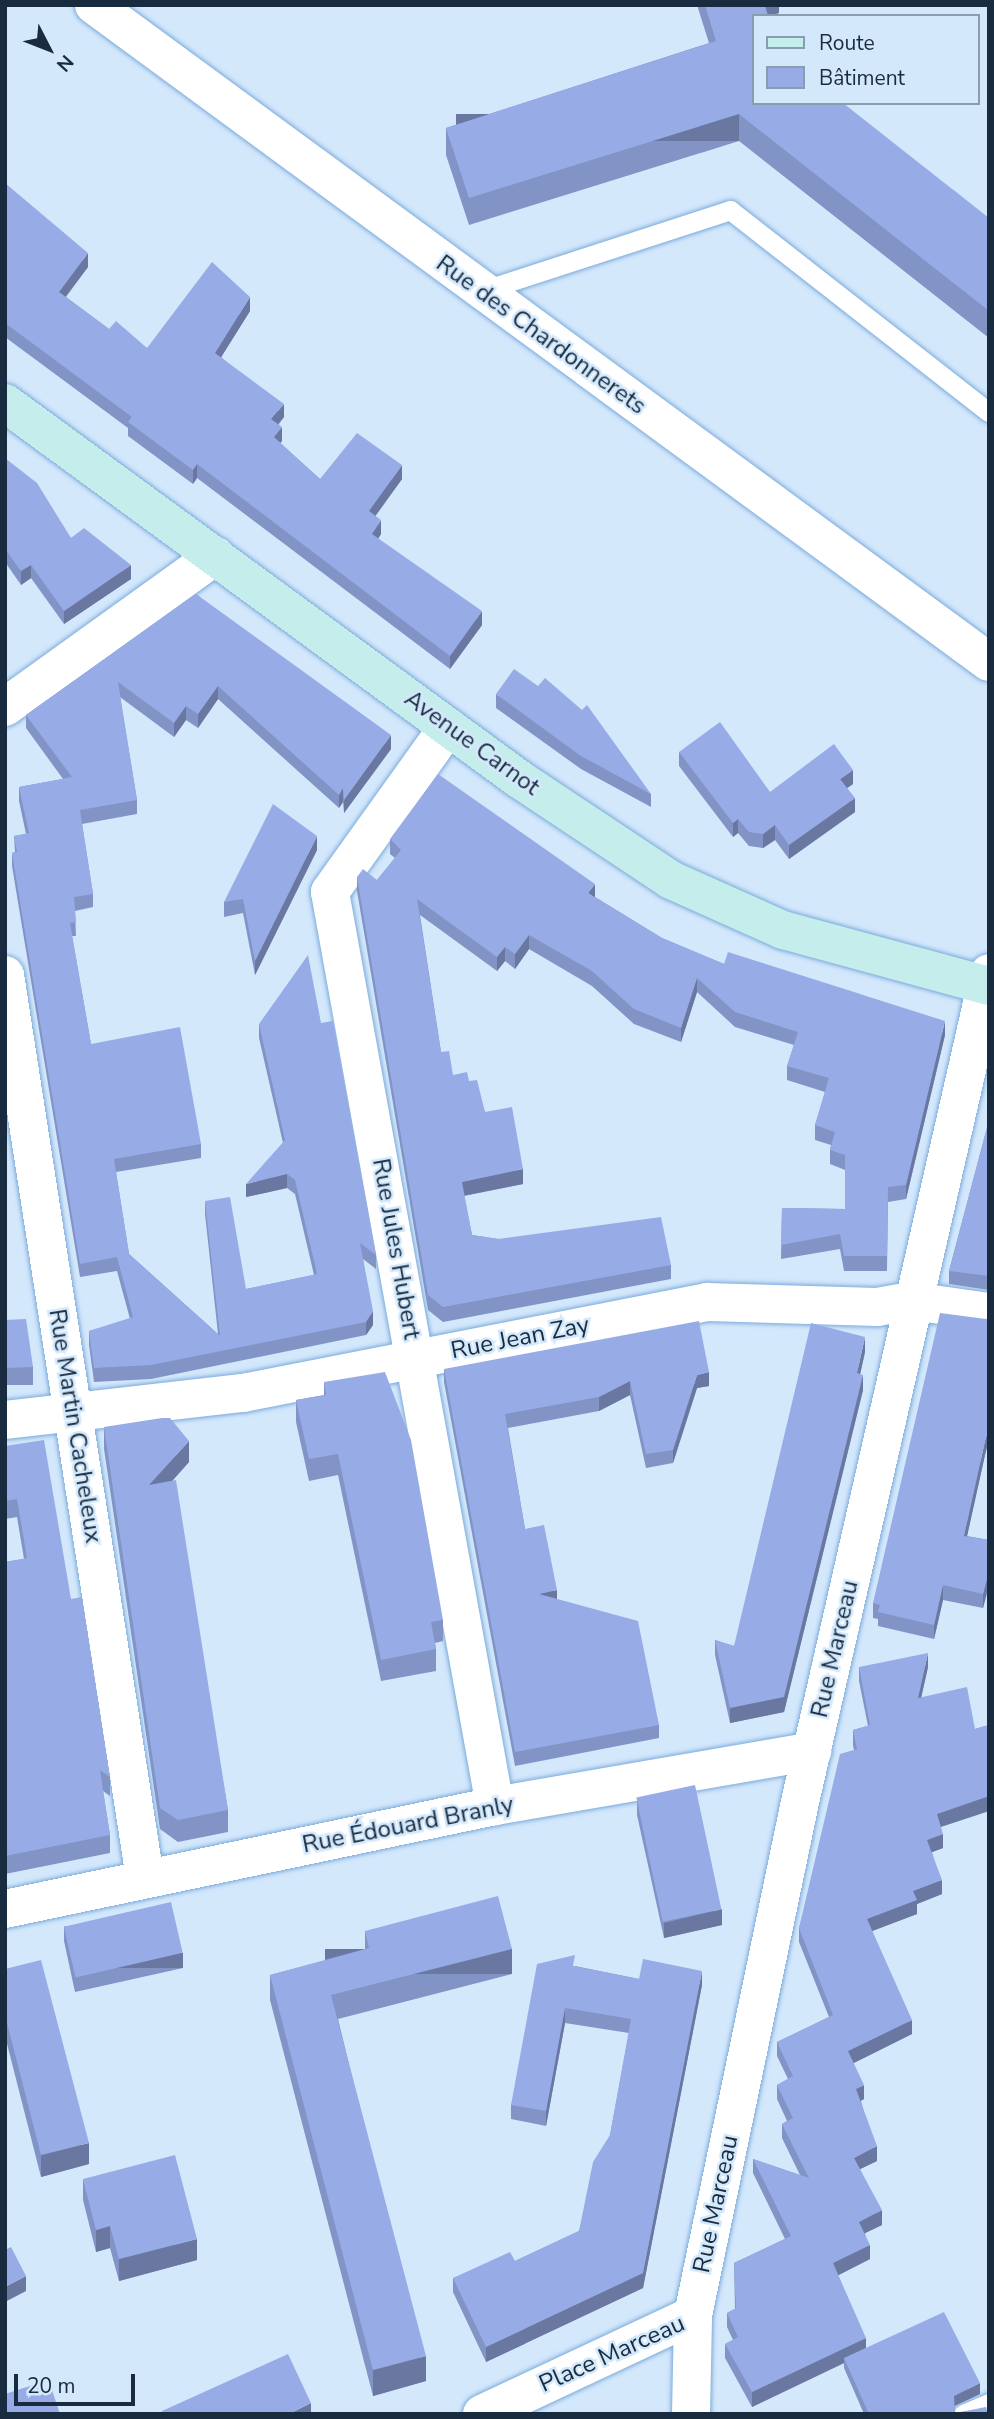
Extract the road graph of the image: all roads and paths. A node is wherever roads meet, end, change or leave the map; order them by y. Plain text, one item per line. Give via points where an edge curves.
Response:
1 (94, 5) edge
2 (481, 291) junction
3 (5, 403) edge
4 (989, 412) edge
5 (215, 556) junction
6 (989, 663) edge
7 (5, 707) edge
8 (448, 727) junction
9 (5, 975) edge
10 (987, 981) edge
11 (912, 1301) junction
12 (989, 1312) edge
13 (416, 1358) junction
14 (74, 1416) junction
15 (5, 1420) edge
16 (812, 1751) junction
17 (495, 1807) junction
18 (145, 1878) junction
19 (5, 1909) edge
20 (693, 2315) junction
21 (989, 2403) edge
22 (482, 2414) edge
23 (691, 2414) edge
24 (963, 2414) edge

1 - 2 street, Rue des Chardonnerets
2 - 4 lane via 730,210
2 - 6 street, Rue des Chardonnerets
3 - 5 main road, Avenue Carnot
5 - 7 street
5 - 8 main road, Avenue Carnot
8 - 10 main road, Avenue Carnot via 671,880 783,930
8 - 13 street, Rue Jules Hubert via 330,892
9 - 14 street, Rue Martin Cacheleux
10 - 11 street, Rue Marceau
11 - 12 street, Rue Jean Zay
11 - 13 street, Rue Jean Zay via 877,1307 707,1302
11 - 16 street, Rue Marceau
13 - 14 street, Rue Jean Zay via 243,1393
13 - 17 street, Rue Jules Hubert
14 - 15 street, Rue Jean Zay
14 - 18 street, Rue Martin Cacheleux
16 - 17 street, Rue Édouard Branly
16 - 20 street, Rue Marceau
17 - 18 street, Rue Édouard Branly
18 - 19 street, Rue Édouard Branly
20 - 22 street, Place Marceau
20 - 23 street, Place Marceau
21 - 24 lane

